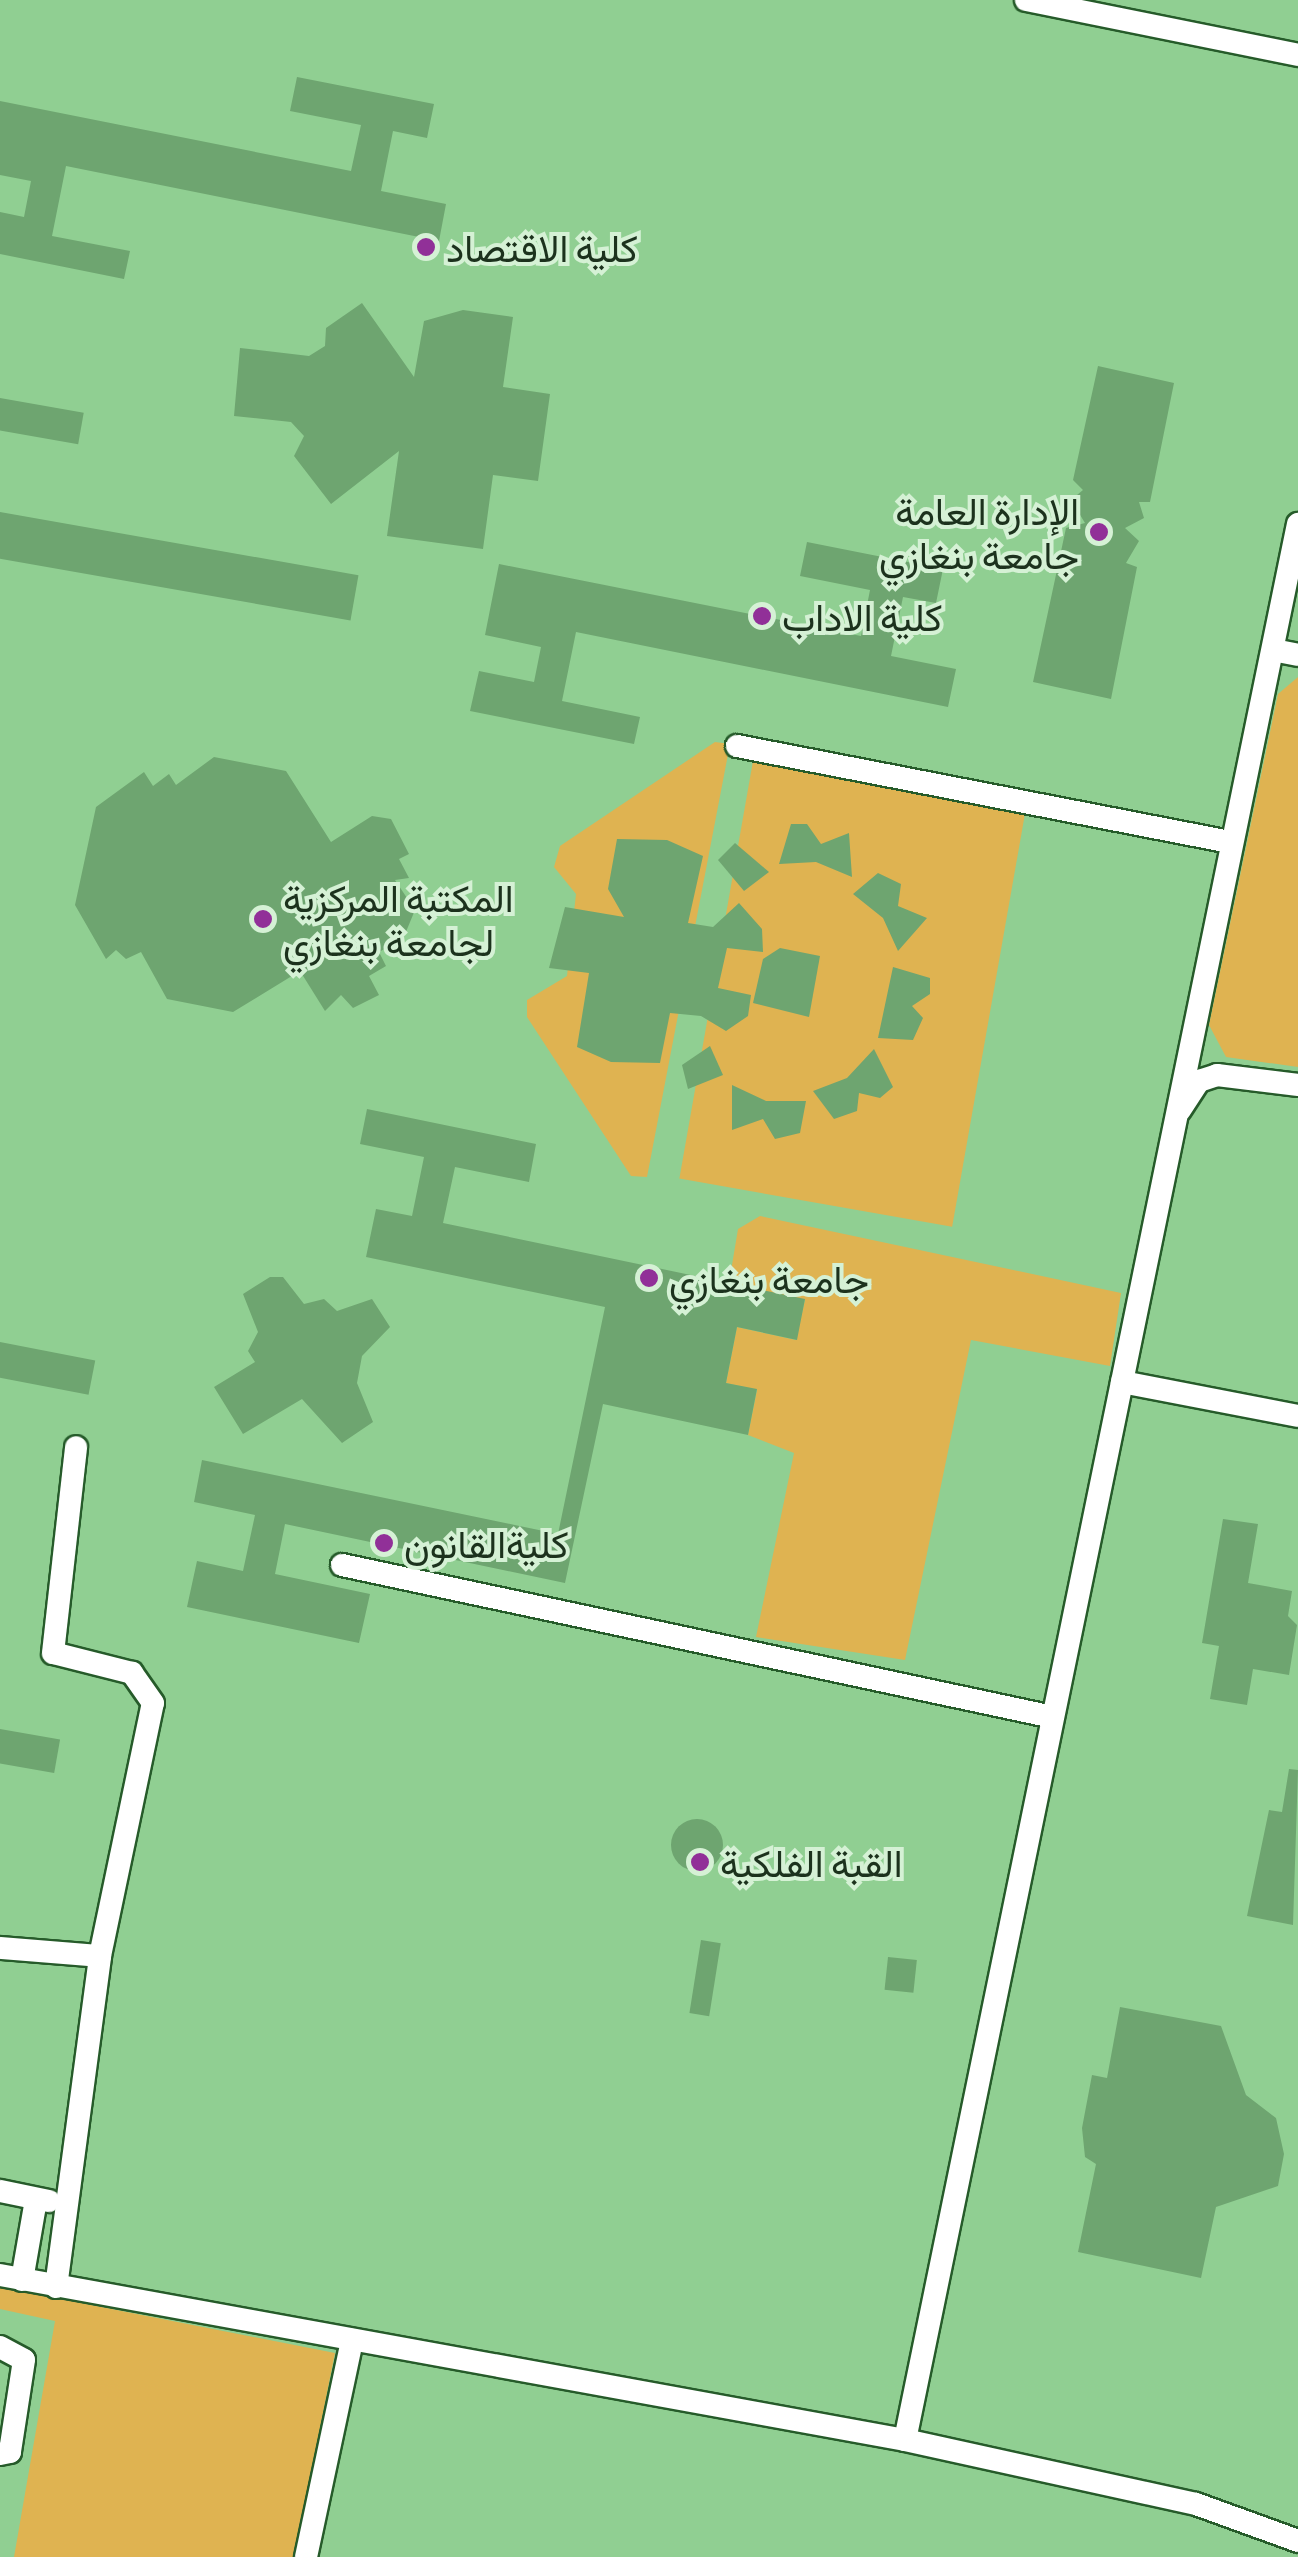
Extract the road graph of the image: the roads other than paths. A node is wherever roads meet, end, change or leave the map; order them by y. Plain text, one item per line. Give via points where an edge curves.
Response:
1 (1026, 0) edge
2 (1298, 55) edge
3 (1298, 524) edge
4 (1273, 650) junction
5 (1298, 655) edge
6 (737, 746) dead end
7 (1230, 842) junction
8 (1298, 1085) edge
9 (1172, 1126) junction
10 (1122, 1382) junction
11 (1298, 1416) edge
12 (76, 1447) dead end
13 (342, 1565) dead end
14 (1054, 1717) junction
15 (0, 1948) edge
16 (100, 1956) junction
17 (0, 2191) edge
18 (36, 2200) junction
19 (67, 2203) junction
20 (11, 2278) edge
21 (56, 2286) junction
22 (352, 2340) junction
23 (0, 2347) edge
24 (9, 2402) edge
25 (905, 2440) junction
26 (0, 2454) edge
27 (1298, 2541) edge
28 (306, 2557) edge

1 - 2 lane
3 - 4 lane
4 - 5 lane
4 - 7 lane
6 - 7 lane
7 - 9 lane
8 - 9 lane via 1217,1075 1192,1089
9 - 10 lane
10 - 11 lane
10 - 14 lane
12 - 16 lane via 54,1652 132,1673 153,1703
13 - 14 lane
14 - 25 lane
15 - 16 lane
16 - 19 lane
17 - 18 lane
18 - 19 lane
18 - 20 lane
19 - 21 lane
20 - 21 lane
21 - 22 lane
22 - 25 lane
22 - 28 lane
23 - 24 lane via 24,2360
24 - 26 lane via 10,2452
25 - 27 lane via 1196,2504

